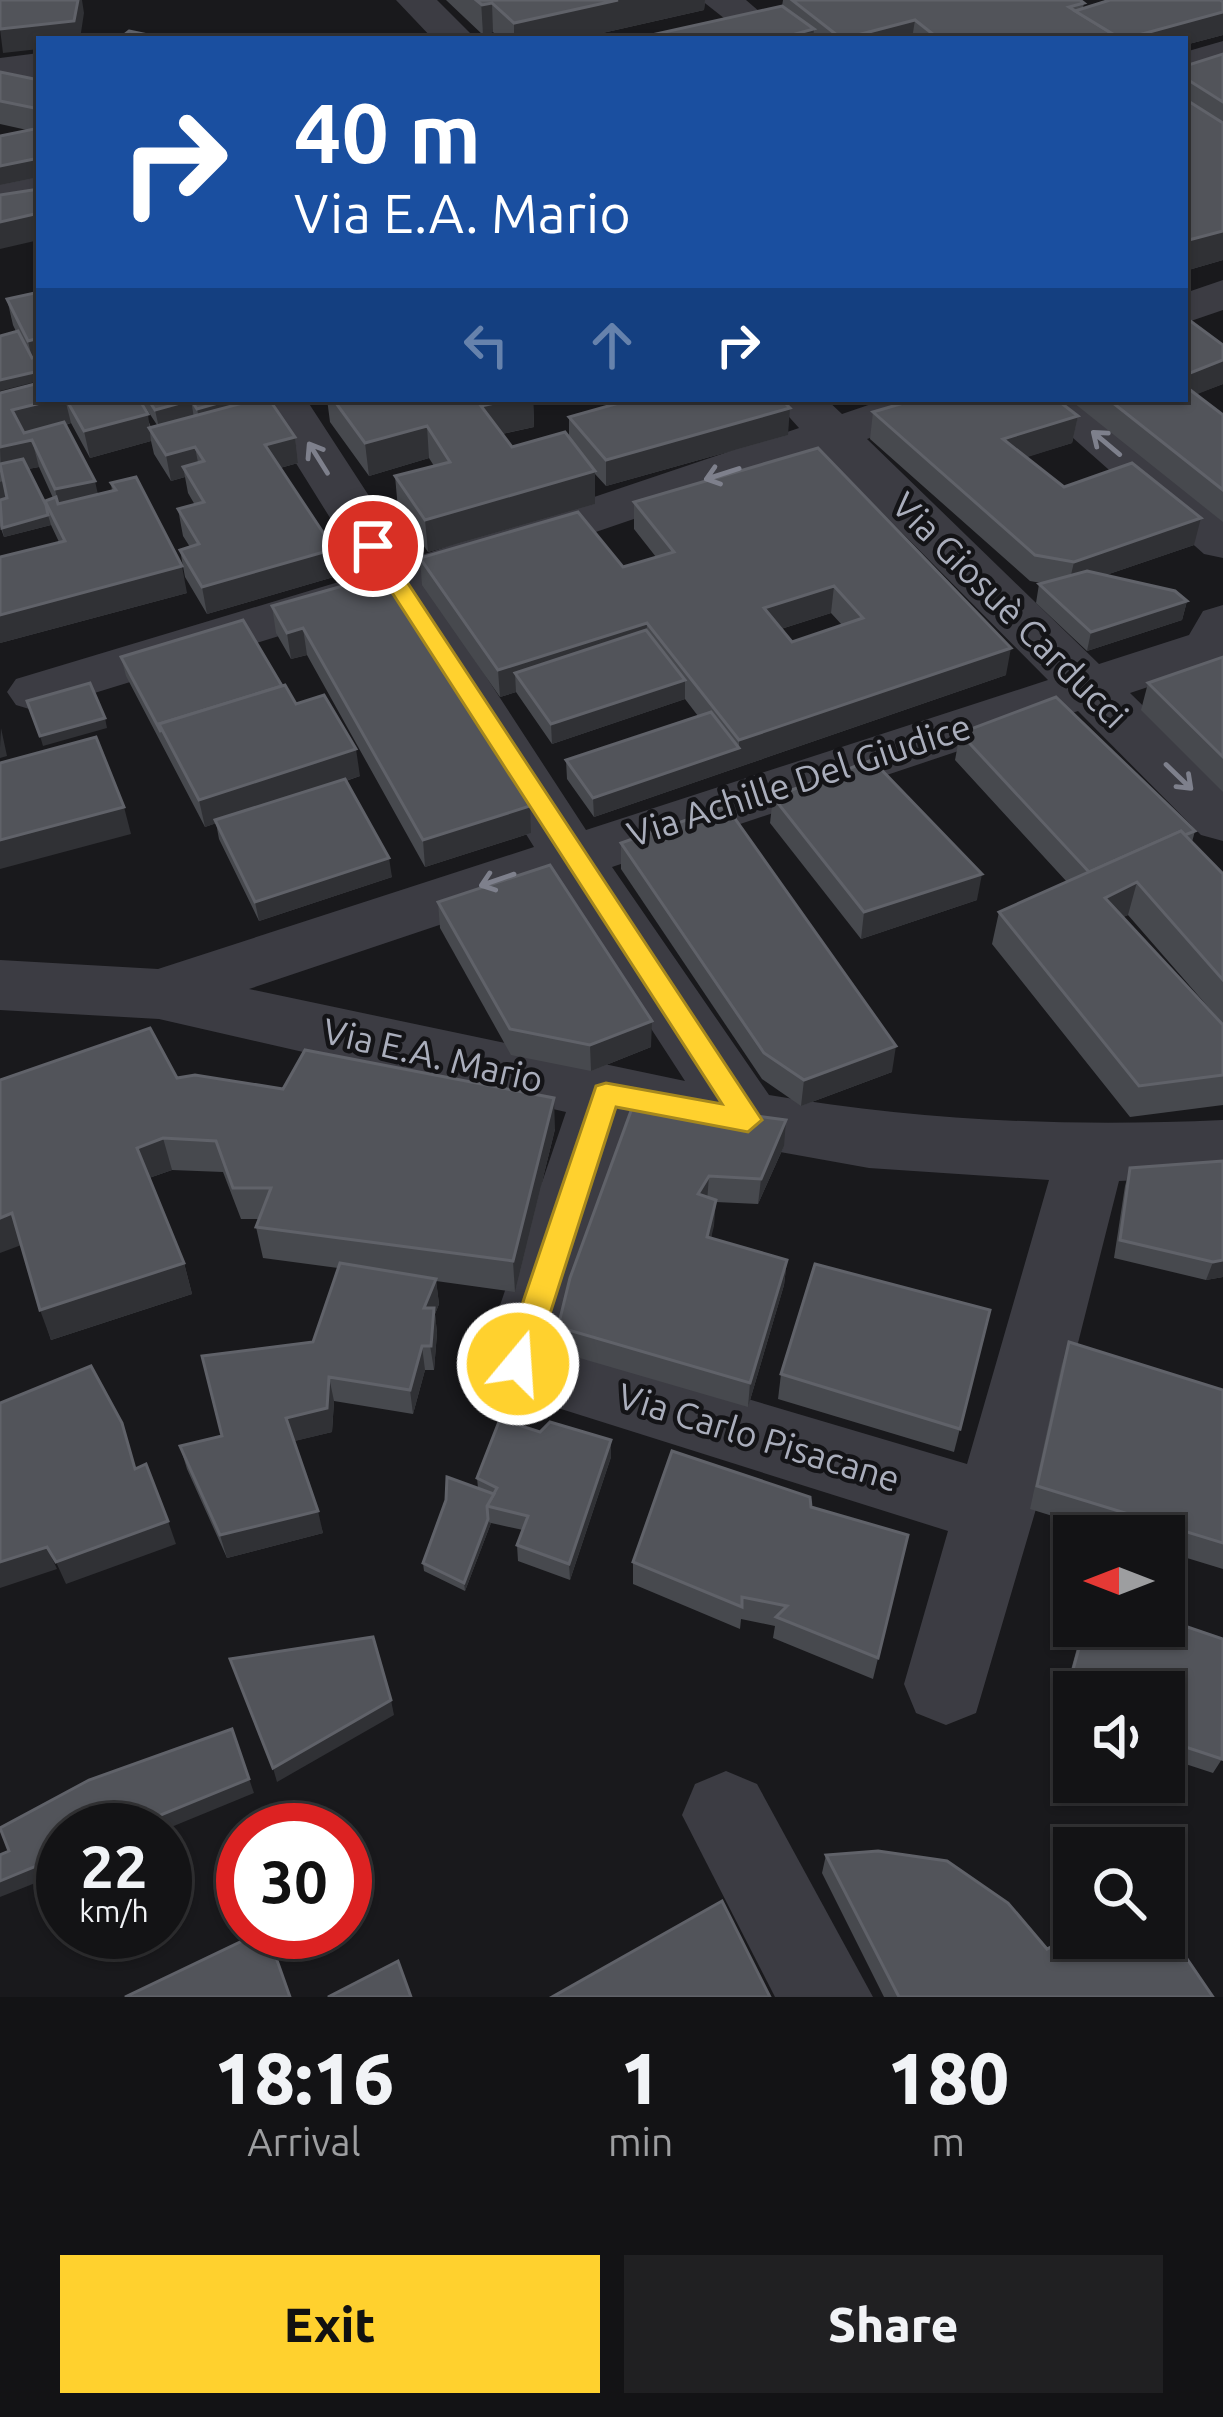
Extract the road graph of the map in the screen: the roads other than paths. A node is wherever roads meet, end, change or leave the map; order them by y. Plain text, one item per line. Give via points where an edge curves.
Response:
1 (415, 0) edge
2 (454, 36) edge
3 (1223, 53) edge
4 (1188, 64) edge
5 (36, 65) edge
6 (0, 70) edge
7 (36, 189) edge
8 (0, 196) edge
9 (1223, 294) edge
10 (1188, 308) edge
11 (283, 402) edge
12 (916, 402) edge
13 (1058, 402) edge
14 (816, 418) edge
15 (1223, 542) edge
16 (395, 582) junction
17 (1223, 623) edge
18 (1086, 685) junction
19 (36, 692) dead end
20 (1223, 820) edge
21 (571, 856) junction
22 (0, 985) edge
23 (159, 994) junction
24 (606, 1094) junction
25 (748, 1120) junction
26 (1223, 1148) edge
27 (1091, 1154) junction
28 (996, 1509) junction
29 (946, 1684) dead end
30 (726, 1815) dead end
31 (826, 1997) edge

1 - 2 street
3 - 4 street
5 - 6 street
7 - 8 street
9 - 10 street
16 -> 11 street
12 - 14 street
15 -> 13 street
14 -> 16 street
14 - 18 street, Via Giosuè Carducci
16 - 19 street
16 - 21 street
17 - 18 street, Via Achille Del Giudice via 1210,647
18 -> 20 street, Via Giosuè Carducci
18 - 21 street, Via Achille Del Giudice
21 -> 23 street, Via Achille Del Giudice
21 - 25 street
22 - 23 street, Via E.A. Mario
23 - 24 street, Via E.A. Mario
24 - 25 street, Via E.A. Mario
24 - 28 street, Via Carlo Pisacane via 518,1364
25 - 27 street, Via E.A. Mario via 868,1140
26 - 27 street, Via E.A. Mario
27 - 28 street
28 - 29 street
30 - 31 street

